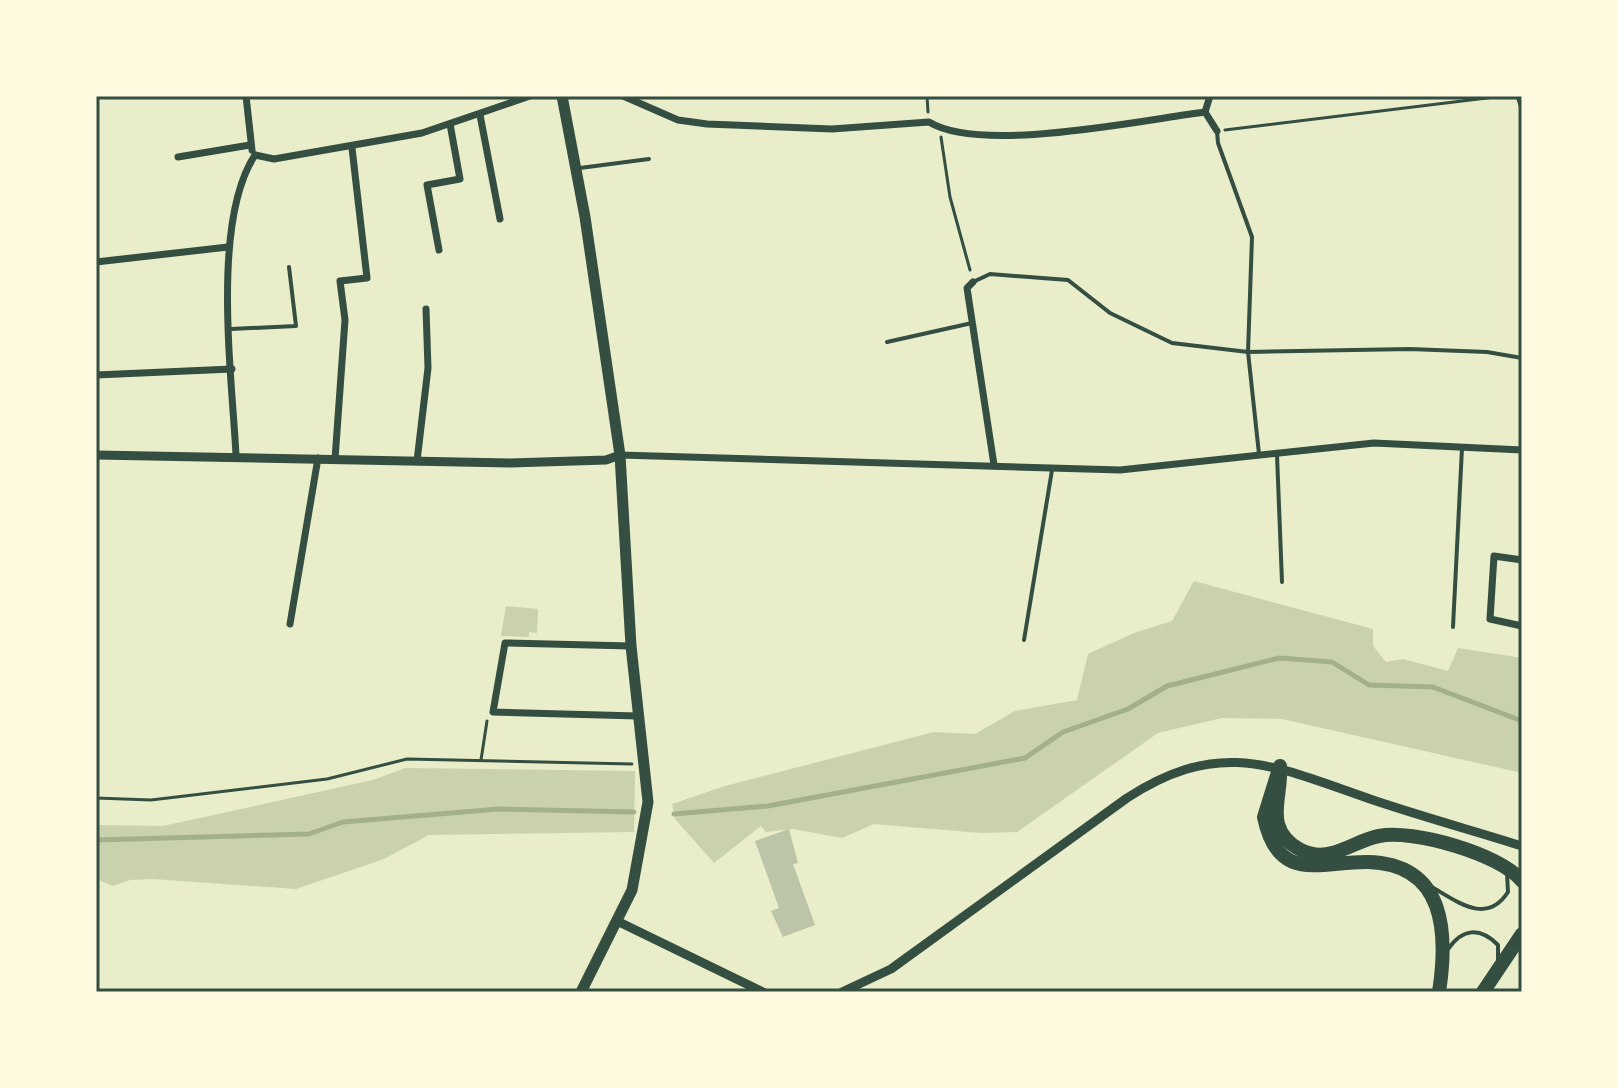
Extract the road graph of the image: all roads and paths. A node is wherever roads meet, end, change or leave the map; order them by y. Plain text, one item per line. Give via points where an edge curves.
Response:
1 (246, 96) edge
2 (530, 96) edge
3 (562, 96) edge
4 (623, 96) edge
5 (927, 96) edge
6 (1210, 96) edge
7 (1503, 96) edge
8 (1519, 96) edge
9 (1522, 105) edge
10 (1205, 112) junction
11 (480, 115) junction
12 (929, 122) junction
13 (450, 124) junction
14 (940, 129) junction
15 (1217, 131) junction
16 (250, 145) junction
17 (352, 148) junction
18 (255, 155) junction
19 (178, 157) dead end
20 (649, 159) dead end
21 (574, 169) junction
22 (500, 219) dead end
23 (228, 247) junction
24 (439, 250) dead end
25 (96, 262) edge
26 (289, 267) dead end
27 (973, 282) junction
28 (426, 309) dead end
29 (972, 323) junction
30 (231, 329) junction
31 (887, 342) dead end
32 (1248, 352) junction
33 (1522, 358) edge
34 (232, 369) junction
35 (96, 375) edge
36 (1462, 448) junction
37 (1522, 450) edge
38 (96, 455) edge
39 (236, 455) junction
40 (620, 455) junction
41 (1277, 455) junction
42 (1259, 457) junction
43 (318, 458) junction
44 (335, 459) junction
45 (417, 461) junction
46 (994, 465) junction
47 (1052, 470) junction
48 (1522, 560) edge
49 (1282, 582) dead end
50 (290, 624) dead end
51 (1522, 626) edge
52 (1453, 627) dead end
53 (1024, 640) dead end
54 (631, 646) junction
55 (493, 712) junction
56 (638, 716) junction
57 (481, 760) junction
58 (644, 765) junction
59 (1280, 766) junction
60 (96, 798) edge
61 (1522, 846) edge
62 (1495, 860) junction
63 (1416, 878) junction
64 (1522, 881) edge
65 (617, 921) junction
66 (1522, 934) edge
67 (1444, 954) junction
68 (1498, 971) junction
69 (581, 992) edge
70 (763, 992) edge
71 (844, 992) edge
72 (1439, 992) edge
73 (1483, 992) edge

1 - 16 street
2 - 11 street
3 - 21 main road
4 - 12 street via 678,120 707,124 832,129
5 - 12 path
6 - 10 street
7 - 15 path
8 - 9 street
10 - 14 street via 1016,136
10 - 15 street
11 - 13 street
11 - 22 street
12 - 14 street
13 - 17 street
13 - 24 street via 460,179 427,185
14 - 27 path via 950,197
15 - 32 lane via 1252,237
16 - 18 street
16 - 19 street
17 - 18 street via 274,159
17 - 44 street via 367,278 340,281 345,320
18 - 23 street via 245,170
20 - 21 lane
21 - 40 main road
23 - 25 street
23 - 30 street
26 - 30 lane via 296,326
27 - 29 street via 967,288
27 - 32 lane via 990,274 1068,280 1110,313 1172,343
28 - 45 street via 428,368
29 - 31 lane
29 - 46 street
30 - 34 street
32 - 33 lane via 1410,349
32 - 42 lane
34 - 35 street
34 - 39 street
36 - 37 street
36 - 41 street via 1374,443
36 - 52 lane
38 - 39 street
39 - 43 street
40 - 45 street via 606,460
40 - 46 street
40 - 54 main road
41 - 42 street
41 - 49 lane
42 - 47 street via 1151,468
43 - 44 street
43 - 50 street
44 - 45 street
46 - 47 street
47 - 53 lane
48 - 51 street via 1494,556 1490,619
54 - 55 street via 505,643
54 - 56 main road
55 - 56 street
55 - 57 path
56 - 58 main road
57 - 58 path
57 - 60 path via 407,759 327,779 151,800
58 - 65 main road via 648,802 643,838 632,890
59 - 61 street
59 - 62 highway via 1279,826 1304,852 1321,856 1393,834
59 - 63 highway via 1264,817 1270,838 1285,856 1308,867 1381,863
59 - 71 street via 1233,761 1159,777 891,969
62 - 63 lane via 1510,880 1508,892 1491,909 1475,911
62 - 64 highway
63 - 67 highway via 1439,909
65 - 69 main road
65 - 70 street
66 - 68 highway
67 - 68 lane via 1462,934 1486,934 1498,945
67 - 72 highway
68 - 73 highway

